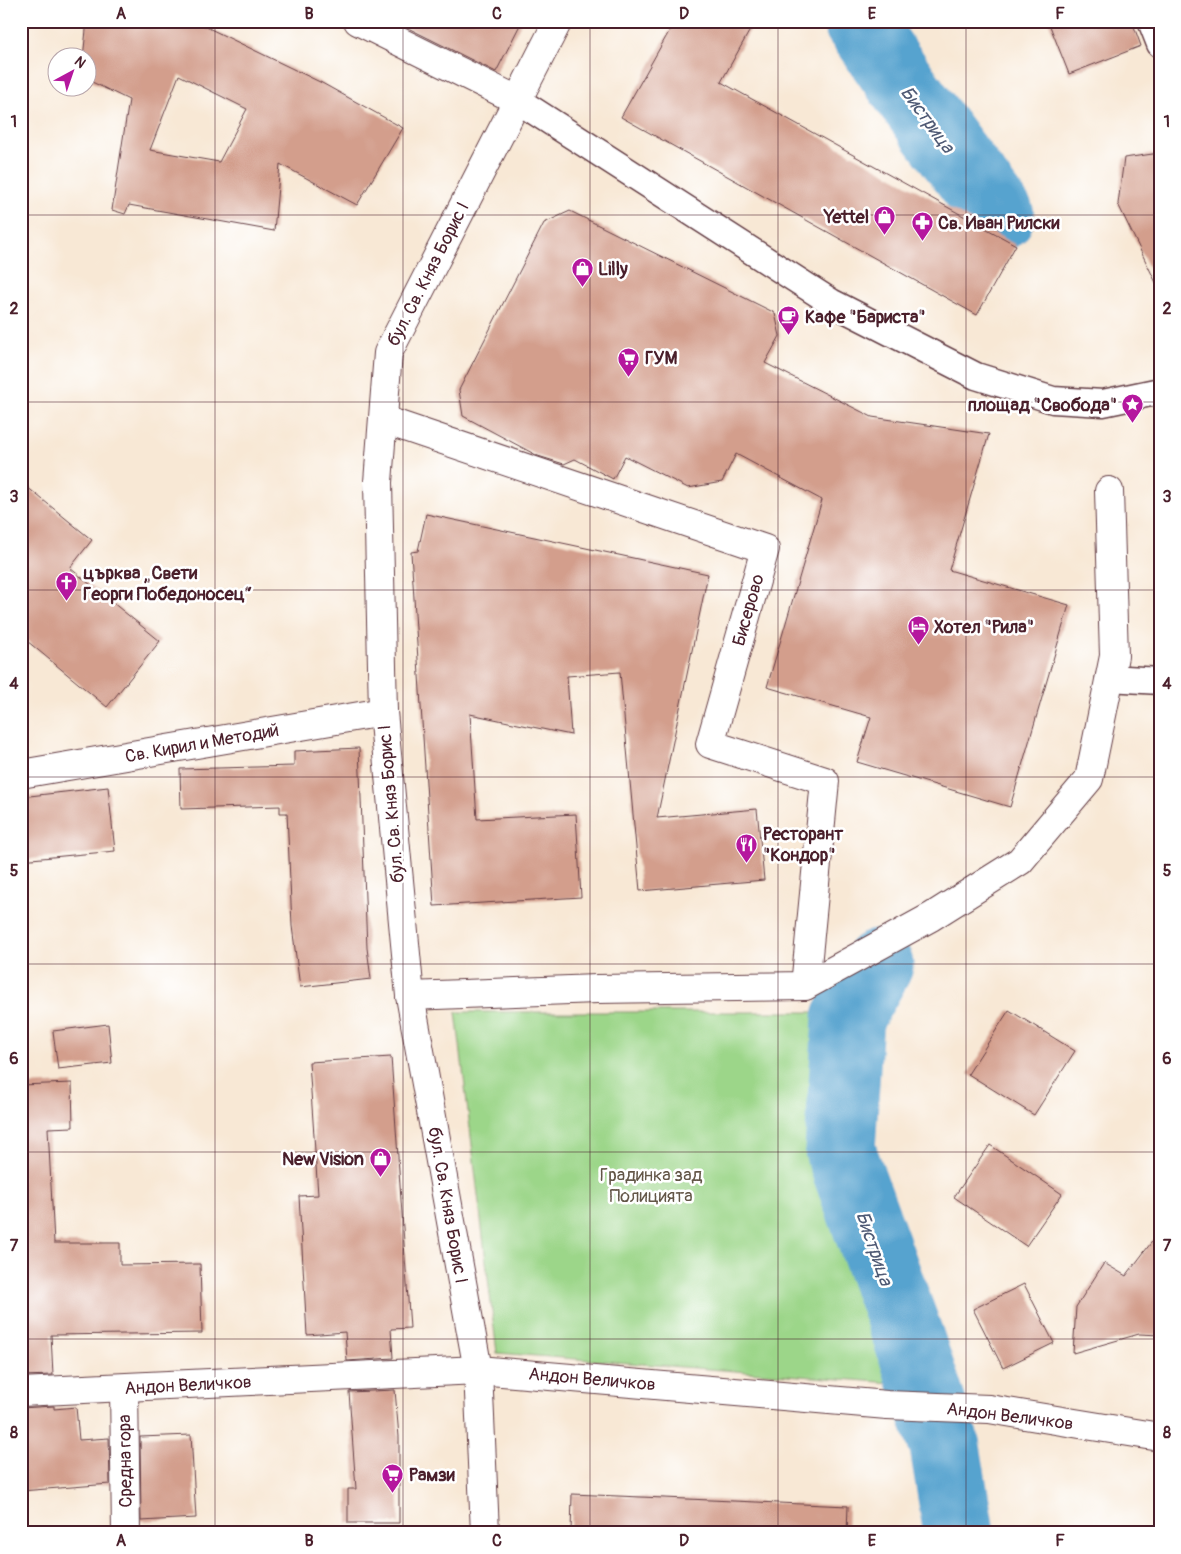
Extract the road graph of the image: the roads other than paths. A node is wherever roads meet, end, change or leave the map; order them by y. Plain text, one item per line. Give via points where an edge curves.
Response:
1 (358, 21) edge
2 (558, 21) edge
3 (1151, 21) edge
4 (1160, 44) edge
5 (517, 100) junction
6 (1160, 391) edge
7 (384, 420) junction
8 (1109, 491) dead end
9 (1110, 678) junction
10 (1160, 681) edge
11 (383, 712) junction
12 (21, 774) edge
13 (805, 986) junction
14 (410, 996) junction
15 (478, 1370) junction
16 (124, 1388) junction
17 (21, 1392) edge
18 (1160, 1437) edge
19 (126, 1533) edge
20 (485, 1533) edge

1 - 5 street
2 - 5 street, бул. Св. Княз Борис I
3 - 4 street
5 - 6 street via 831,302 976,376 1053,400 1103,403
5 - 7 street, бул. Св. Княз Борис I via 388,353
7 - 11 street, бул. Св. Княз Борис I via 378,482
7 - 13 street, Бисерово via 765,549 710,744 825,781
8 - 9 street via 1114,656
9 - 10 street
9 - 13 street via 1089,779 1020,861 930,917
11 - 12 street, Св. Кирил и Методий
11 - 14 street, бул. Св. Княз Борис I
13 - 14 street
14 - 15 street, бул. Св. Княз Борис I
15 - 16 street, Андон Величков
15 - 18 street, Андон Величков via 886,1405 989,1409
15 - 20 street, бул. Св. Княз Борис I
16 - 17 street, Андон Величков
16 - 19 street, Средна гора

